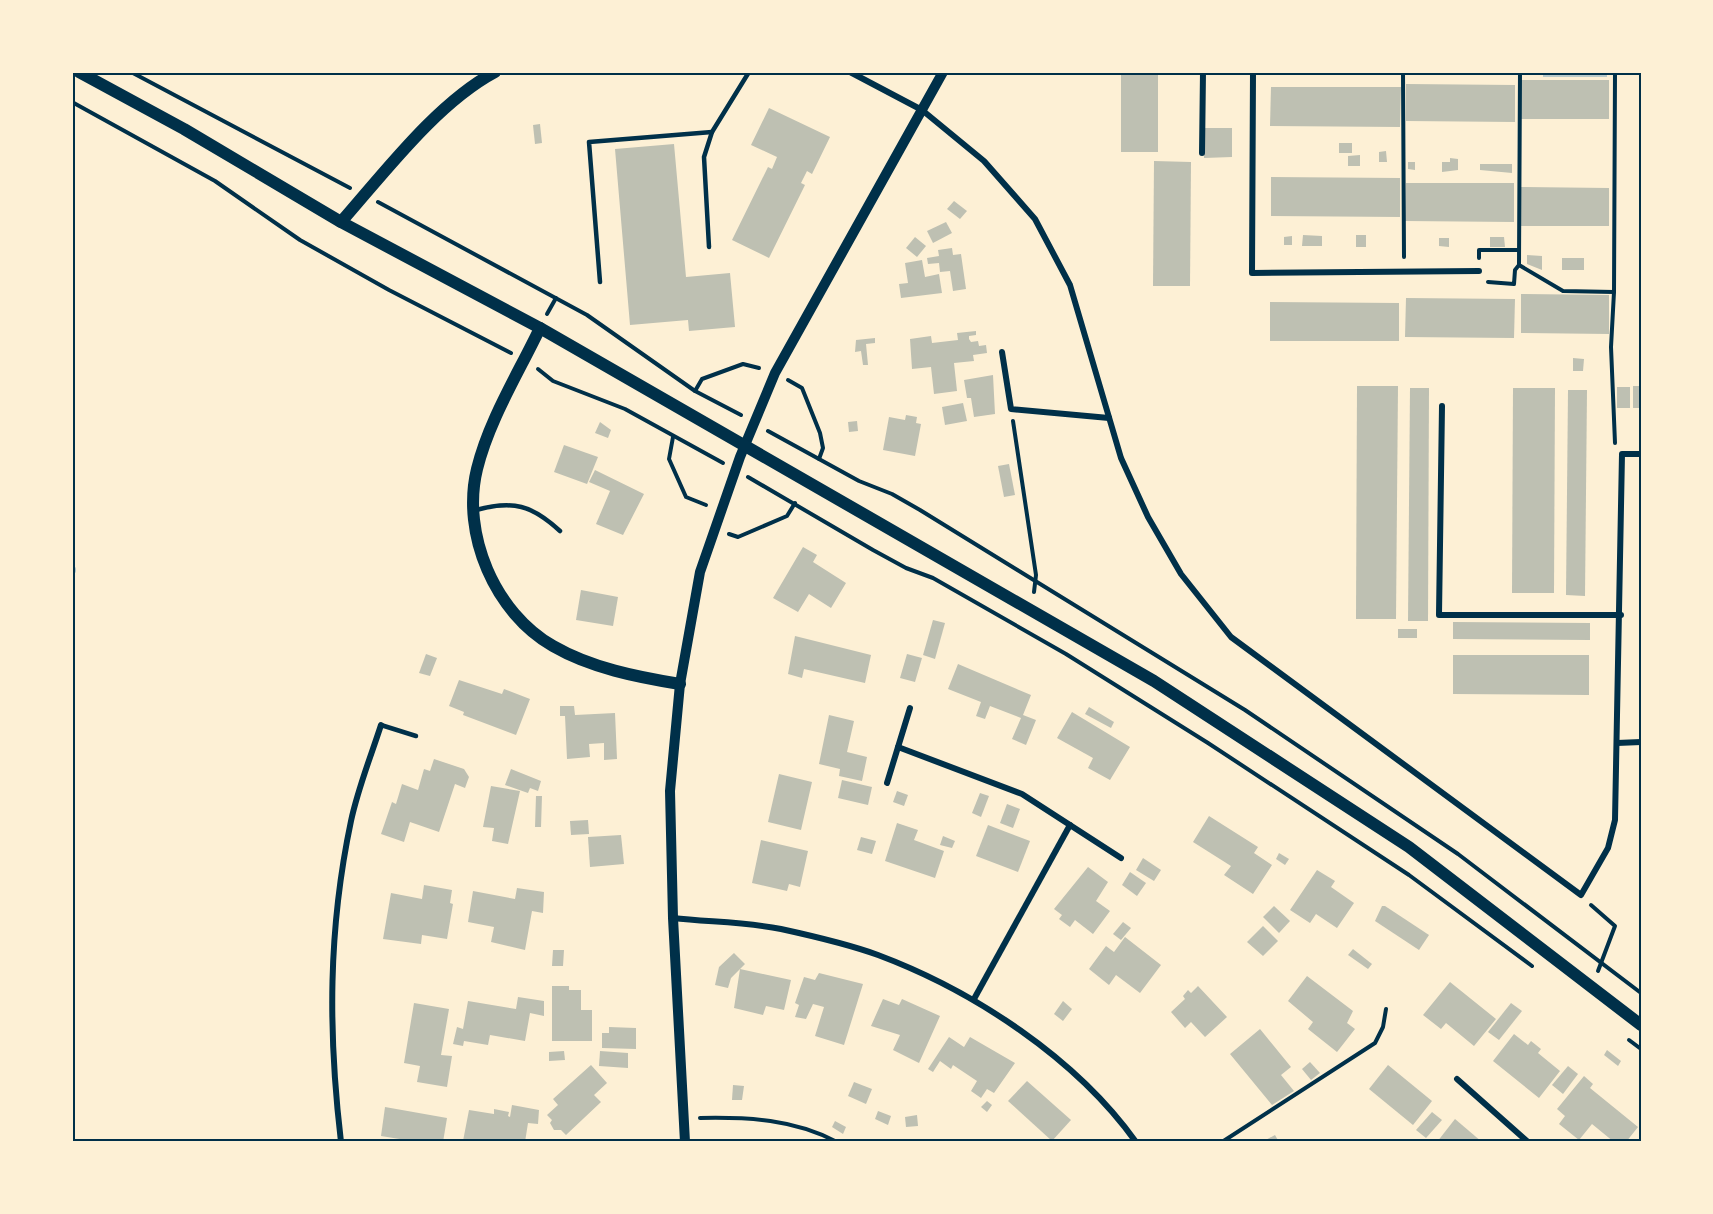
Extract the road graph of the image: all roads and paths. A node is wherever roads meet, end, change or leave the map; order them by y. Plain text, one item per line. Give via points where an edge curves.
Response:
1 (79, 72) edge
2 (131, 72) edge
3 (495, 72) edge
4 (749, 72) edge
5 (850, 72) edge
6 (943, 72) edge
7 (1203, 72) edge
8 (1253, 72) edge
9 (1403, 72) edge
10 (1520, 72) edge
11 (1616, 72) edge
12 (72, 102) edge
13 (922, 110) junction
14 (712, 132) junction
15 (1202, 153) dead end
16 (342, 184) dead end
17 (395, 210) dead end
18 (341, 222) junction
19 (709, 247) dead end
20 (1519, 250) junction
21 (1519, 265) junction
22 (1479, 271) junction
23 (1404, 272) junction
24 (600, 282) dead end
25 (1614, 292) junction
26 (540, 328) junction
27 (1002, 352) dead end
28 (525, 360) junction
29 (743, 364) dead end
30 (802, 388) dead end
31 (695, 391) junction
32 (720, 403) dead end
33 (1442, 406) dead end
34 (1011, 409) junction
35 (1109, 418) junction
36 (673, 437) junction
37 (703, 453) dead end
38 (1622, 454) junction
39 (1641, 454) edge
40 (819, 459) dead end
41 (782, 496) dead end
42 (795, 503) junction
43 (473, 511) junction
44 (720, 511) junction
45 (560, 531) dead end
46 (738, 537) dead end
47 (1030, 610) junction
48 (1620, 615) junction
49 (680, 684) junction
50 (910, 708) dead end
51 (381, 725) joint
52 (416, 736) dead end
53 (1641, 742) edge
54 (1617, 743) junction
55 (898, 747) junction
56 (887, 783) dead end
57 (1070, 825) junction
58 (1121, 858) dead end
59 (1581, 895) junction
60 (673, 918) junction
61 (1537, 970) dead end
62 (1593, 986) junction
63 (974, 999) junction
64 (1386, 1009) dead end
65 (1641, 1025) edge
66 (1624, 1036) dead end
67 (1641, 1050) edge
68 (1457, 1079) dead end
69 (684, 1119) junction
70 (341, 1142) edge
71 (685, 1142) edge
72 (837, 1142) edge
73 (1136, 1142) edge
74 (1222, 1142) edge
75 (1528, 1142) edge

1 - 18 main road
2 - 16 path
3 - 18 main road via 423,130
4 - 14 lane
5 - 13 street
6 - 13 street
7 - 15 street
8 - 23 street via 1252,273
9 - 23 path
10 - 20 path
11 - 25 path
12 - 28 path via 215,181 300,240
13 - 35 street via 984,161 1035,219 1070,285
13 - 44 street via 775,373
14 - 19 lane via 704,157
14 - 24 lane via 589,142
17 - 31 path via 587,315
18 - 26 main road
20 - 21 path
20 - 22 path via 1479,250
21 - 22 path via 1514,284 1478,282
21 - 25 path via 1563,291
22 - 23 street
25 - 38 path via 1613,440
26 - 28 main road
26 - 47 main road
27 - 34 street
28 - 36 path via 554,381 625,409
28 - 43 main road via 476,471
29 - 31 path via 702,380
30 - 40 path via 820,433 823,448
31 - 32 path
33 - 48 street via 1439,615
34 - 35 street
34 - 47 path via 1036,575
35 - 59 street via 1121,458 1148,518 1181,574 1231,637
36 - 37 path
36 - 44 path via 669,459 686,497
38 - 39 street
38 - 48 street
41 - 42 path
42 - 46 path via 787,516
42 - 61 path via 873,550 933,578 1066,654 1198,736 1409,875
43 - 45 lane via 496,504 520,506 542,515
43 - 49 main road via 480,551 492,579 520,620 552,646 589,663
44 - 49 street via 700,572
47 - 62 main road via 1154,681 1399,841
48 - 54 street
49 - 60 street via 670,791
50 - 55 street
51 - 52 lane
51 - 70 street via 351,818 335,912 331,1008
53 - 54 street
54 - 59 street via 1615,820 1608,848
55 - 56 street
55 - 57 street via 1022,794
57 - 58 street
57 - 63 street
59 - 62 path via 1615,926
60 - 63 street via 779,929 856,949 878,955
60 - 69 street
62 - 65 main road
63 - 73 street via 1060,1061
64 - 74 path via 1375,1043
66 - 67 path
68 - 75 street
69 - 71 street
69 - 72 path via 741,1117 791,1123

